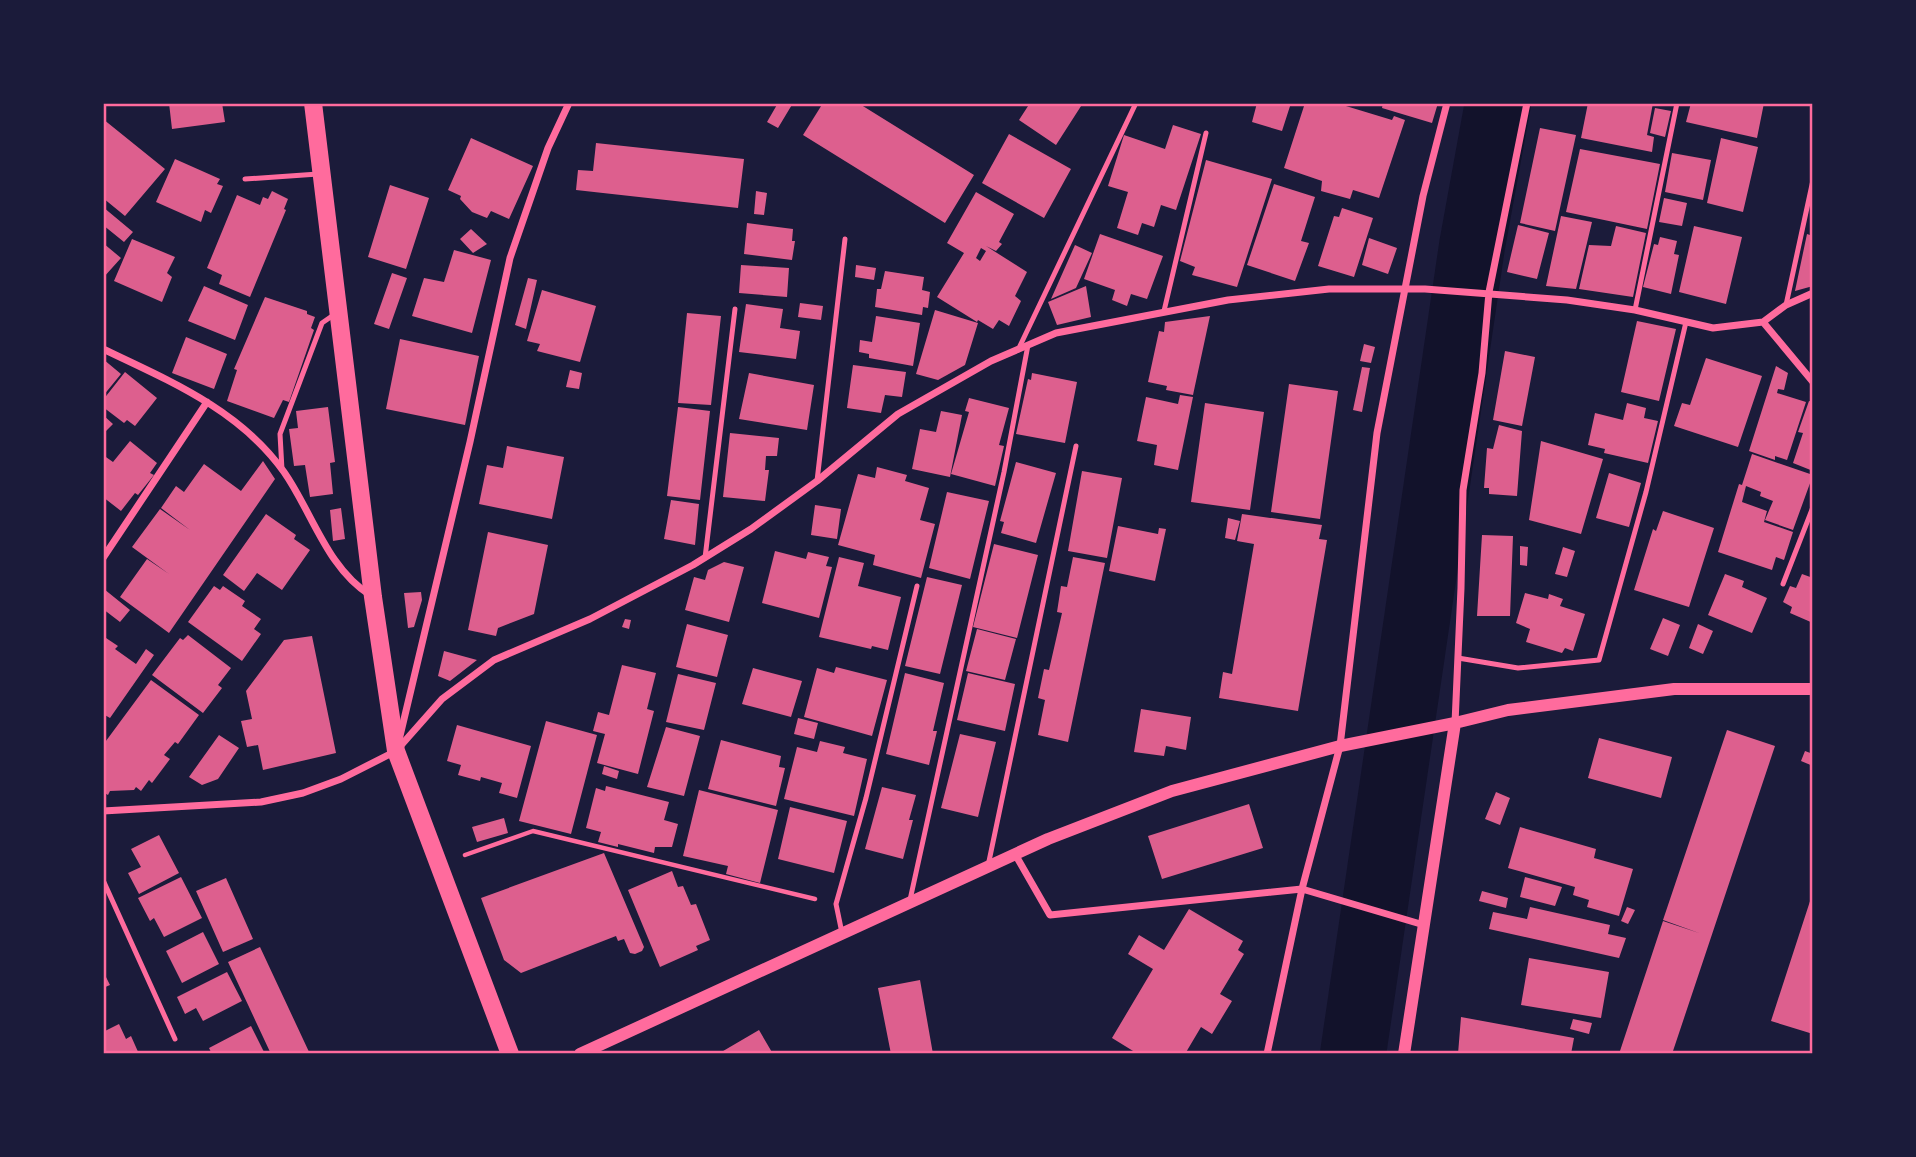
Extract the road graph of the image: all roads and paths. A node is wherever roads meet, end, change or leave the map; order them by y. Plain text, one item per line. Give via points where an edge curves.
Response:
1 (313, 103) edge
2 (569, 103) edge
3 (1136, 103) edge
4 (1447, 103) edge
5 (1527, 103) edge
6 (1677, 103) edge
7 (1206, 133) dead end
8 (321, 174) junction
9 (244, 179) dead end
10 (1813, 180) edge
11 (845, 239) dead end
12 (1406, 289) junction
13 (1489, 292) junction
14 (1813, 293) edge
15 (1786, 305) junction
16 (735, 309) dead end
17 (1635, 310) junction
18 (338, 312) junction
19 (1164, 312) junction
20 (1686, 322) junction
21 (1763, 322) junction
22 (1028, 345) junction
23 (103, 349) edge
24 (1017, 350) junction
25 (1813, 382) edge
26 (208, 402) junction
27 (1076, 446) dead end
28 (282, 470) junction
29 (817, 481) junction
30 (1813, 507) edge
31 (103, 558) edge
32 (705, 558) junction
33 (1783, 584) dead end
34 (917, 586) dead end
35 (373, 597) junction
36 (1458, 658) junction
37 (1813, 689) edge
38 (1455, 723) junction
39 (1340, 746) junction
40 (396, 751) junction
41 (103, 811) edge
42 (1015, 854) junction
43 (440, 864) junction
44 (988, 866) junction
45 (103, 880) edge
46 (1303, 889) junction
47 (909, 902) junction
48 (836, 904) junction
49 (1424, 925) junction
50 (842, 933) junction
51 (175, 1039) dead end
52 (510, 1054) edge
53 (580, 1054) edge
54 (1267, 1054) edge
55 (1404, 1054) edge

1 - 8 main road
2 - 40 street via 548,148 510,258
3 - 24 lane
4 - 12 street
5 - 13 street
6 - 17 lane
7 - 19 lane
8 - 9 lane
8 - 18 main road
10 - 15 lane
11 - 29 lane
12 - 13 street
12 - 19 street via 1329,289
12 - 39 street via 1377,433
13 - 17 street
13 - 36 street via 1482,373 1463,491
14 - 15 street
15 - 21 street
16 - 32 lane
17 - 20 street
18 - 28 lane via 322,323 280,434
18 - 35 main road
19 - 22 street via 1056,333
20 - 21 street via 1713,328
20 - 36 lane via 1646,492 1599,660 1518,668
21 - 25 street
22 - 24 street
22 - 47 lane
23 - 26 street
24 - 29 street via 898,414
26 - 28 street via 248,432
26 - 31 street
27 - 44 lane
28 - 35 street via 334,559 355,586
29 - 32 street
30 - 33 lane
32 - 40 street via 590,619 494,660 442,699
34 - 48 lane
35 - 40 main road
36 - 38 street
37 - 38 street via 1674,689 1508,710
38 - 39 street
38 - 49 street
39 - 42 street via 1172,791
39 - 46 street
40 - 41 street via 341,779 261,802
40 - 43 main road
42 - 44 street
42 - 46 street via 1050,915
43 - 48 path via 533,831
43 - 52 main road
44 - 47 street
45 - 51 lane
46 - 49 street
46 - 54 street
47 - 50 street
48 - 50 lane
49 - 55 street
50 - 53 street

